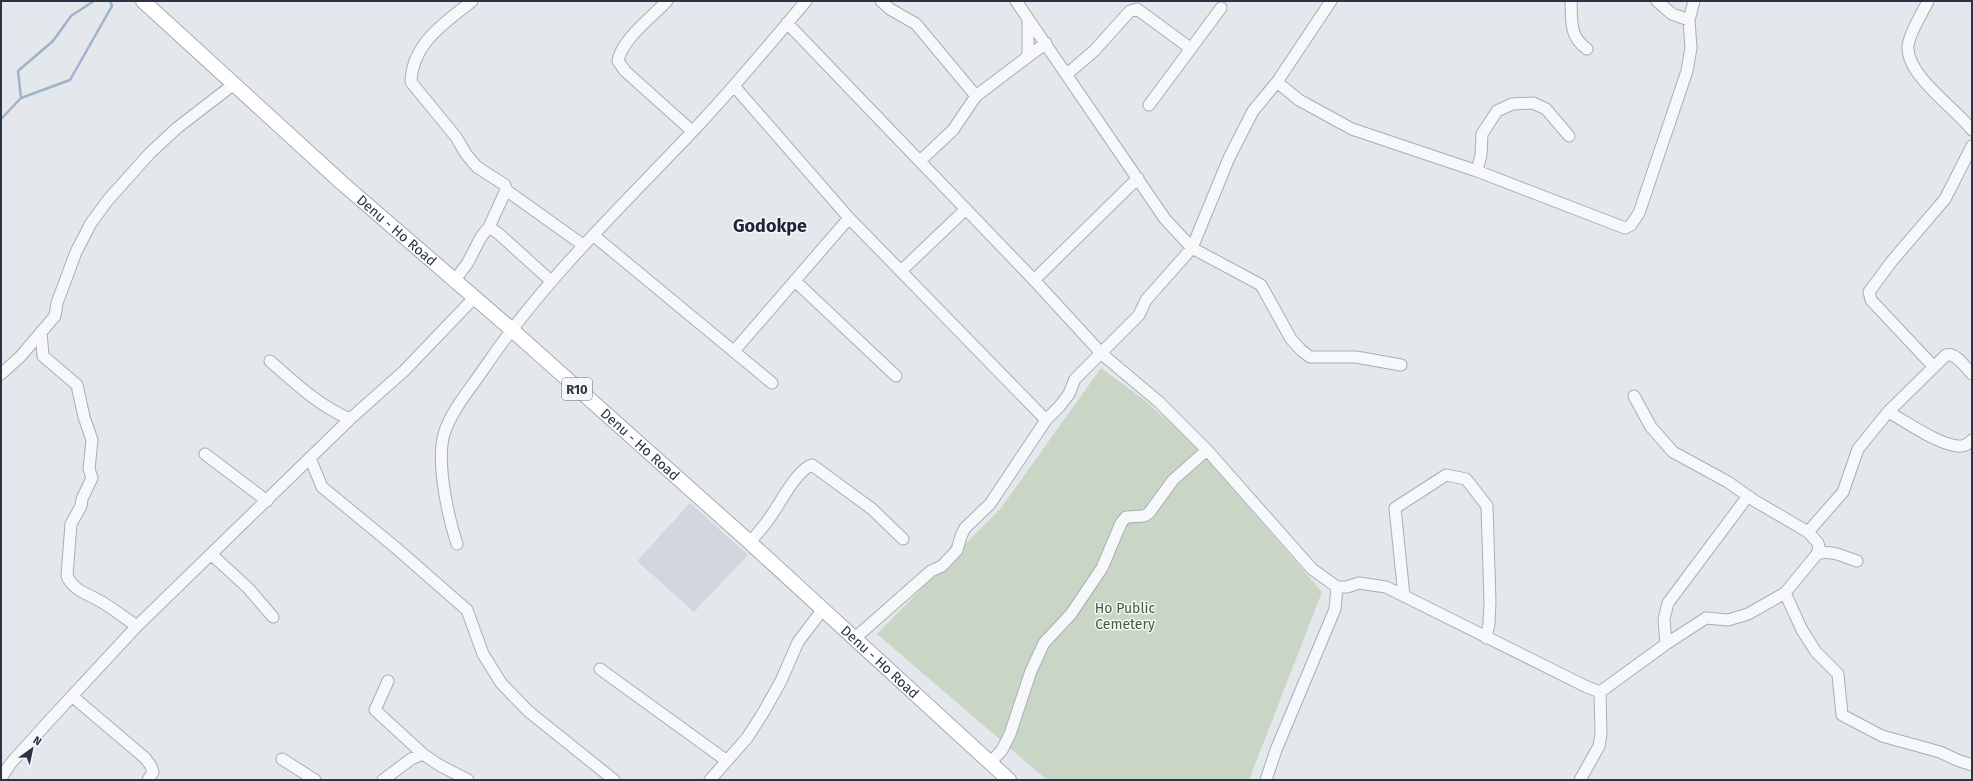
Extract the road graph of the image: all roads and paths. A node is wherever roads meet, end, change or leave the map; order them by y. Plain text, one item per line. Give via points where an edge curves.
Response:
1 (143, 1) edge
2 (472, 1) edge
3 (668, 1) edge
4 (806, 1) edge
5 (881, 1) edge
6 (1016, 1) edge
7 (1331, 1) edge
8 (1571, 1) edge
9 (1657, 1) edge
10 (1694, 1) edge
11 (1928, 1) edge
12 (1221, 8) dead end
13 (1028, 20) junction
14 (1689, 20) junction
15 (787, 23) junction
16 (1046, 43) junction
17 (1190, 48) junction
18 (1587, 49) dead end
19 (1028, 56) junction
20 (1067, 74) junction
21 (1277, 82) junction
22 (234, 84) junction
23 (734, 86) junction
24 (976, 96) junction
25 (1149, 105) dead end
26 (1972, 130) edge
27 (692, 131) junction
28 (1569, 136) dead end
29 (1972, 146) edge
30 (920, 161) junction
31 (1477, 171) junction
32 (1138, 178) junction
33 (506, 190) junction
34 (966, 209) junction
35 (849, 218) junction
36 (489, 227) junction
37 (593, 235) junction
38 (584, 245) junction
39 (1192, 248) junction
40 (901, 271) junction
41 (795, 280) junction
42 (1034, 280) junction
43 (454, 281) junction
44 (551, 281) junction
45 (474, 298) junction
46 (511, 329) junction
47 (41, 332) junction
48 (734, 350) junction
49 (1102, 354) junction
50 (270, 361) dead end
51 (1400, 365) dead end
52 (1934, 367) junction
53 (1, 374) edge
54 (1972, 374) edge
55 (896, 376) dead end
56 (772, 383) dead end
57 (1634, 396) dead end
58 (1888, 412) junction
59 (350, 419) junction
60 (1046, 420) junction
61 (1970, 445) edge
62 (1207, 450) junction
63 (205, 454) dead end
64 (310, 458) junction
65 (1748, 496) junction
66 (267, 501) junction
67 (1808, 532) junction
68 (903, 539) dead end
69 (750, 542) junction
70 (457, 544) dead end
71 (211, 554) junction
72 (1817, 554) junction
73 (1857, 562) dead end
74 (1337, 587) junction
75 (1784, 593) junction
76 (1404, 596) junction
77 (823, 609) junction
78 (273, 617) dead end
79 (137, 626) junction
80 (855, 638) junction
81 (1486, 638) junction
82 (1666, 644) junction
83 (600, 669) dead end
84 (388, 681) dead end
85 (1600, 692) junction
86 (72, 696) junction
87 (423, 754) junction
88 (282, 759) dead end
89 (726, 761) junction
90 (990, 763) junction
91 (1972, 765) edge
92 (1, 778) edge
93 (148, 780) edge
94 (315, 780) edge
95 (383, 780) edge
96 (468, 780) edge
97 (614, 780) edge
98 (710, 780) edge
99 (1009, 780) edge
100 (1266, 780) edge
101 (1580, 780) edge

1 - 22 main road, Denu - Ho Road / R10
2 - 33 street via 430,35 419,51 411,70 411,82 477,167 505,185
3 - 27 street via 625,44 619,52 618,61 625,71
4 - 15 street
5 - 24 street via 916,24
6 - 13 street
7 - 21 street
8 - 18 street via 1572,26 1577,42
9 - 14 street via 1672,14
10 - 14 street
11 - 26 street via 1912,33 1908,46 1910,57 1916,72
12 - 17 street
13 - 16 street
13 - 19 street
14 - 31 street via 1691,48 1687,71 1639,213 1631,226 1618,226
15 - 23 street
15 - 30 street
16 - 19 street
16 - 20 street
17 - 20 street via 1137,9 1130,11 1094,52
17 - 25 street
19 - 24 street
20 - 32 street
21 - 31 street via 1299,100 1352,129
21 - 39 street via 1253,111 1229,158
22 - 43 main road, Denu - Ho Road / R10 via 342,184
22 - 47 street via 177,128 150,153 108,200 87,230 66,276 55,316
23 - 27 street
23 - 35 street
24 - 30 street via 953,130
27 - 37 street
28 - 31 street via 1546,109 1533,103 1512,104 1497,111 1482,134
29 - 52 street via 1945,199 1892,260 1869,292 1871,300
30 - 34 street
32 - 39 street via 1165,219
32 - 42 street
33 - 36 street
33 - 38 street
34 - 40 street
34 - 42 street
35 - 40 street
35 - 41 street
36 - 43 street
36 - 44 street
37 - 38 street
37 - 48 street
38 - 44 street
39 - 49 street via 1146,300 1139,315
39 - 51 street via 1261,285 1291,339 1310,357 1356,357
40 - 60 street
41 - 48 street
41 - 55 street
42 - 49 street
43 - 45 main road, Denu - Ho Road / R10
44 - 46 street
45 - 46 main road, Denu - Ho Road / R10
45 - 59 street via 404,371
46 - 69 main road, Denu - Ho Road / R10
46 - 70 street via 464,398 444,434 442,457 445,492
47 - 53 street via 20,357
47 - 79 street via 43,356 77,385 92,440 89,469 92,478 71,524 67,576 80,592 98,600
48 - 56 street
49 - 60 street via 1075,379 1062,403
49 - 62 street via 1159,402
50 - 59 street via 316,400
52 - 54 street via 1950,354
52 - 58 street
57 - 65 street via 1651,427 1672,452 1728,482
58 - 61 street via 1946,443
58 - 67 street via 1858,449 1843,492
59 - 64 street
60 - 80 street via 990,504 965,528 957,550 942,566 931,571
62 - 74 street via 1312,570
62 - 90 street via 1173,480 1149,513 1144,516 1126,517 1121,522 1102,568 1071,614 1044,643 1031,671 1010,734 1002,750
63 - 66 street
64 - 66 street
64 - 97 street via 322,487 467,610 483,654 501,683 528,711
65 - 67 street
65 - 82 street via 1668,603 1664,619
66 - 71 street
67 - 72 street via 1818,543
68 - 69 street via 872,509 812,466 807,468 788,490 762,529
69 - 77 main road, Denu - Ho Road / R10
71 - 78 street via 248,588
71 - 79 street
72 - 73 street via 1834,553
72 - 75 street
74 - 76 street via 1359,583 1386,587
74 - 100 street via 1335,609
75 - 82 street via 1748,614 1728,620 1706,618
75 - 91 street via 1816,652 1838,674 1842,715 1882,736 1940,752
76 - 81 street
76 - 81 street via 1395,508 1446,475 1466,479 1487,506 1490,602
77 - 80 main road, Denu - Ho Road / R10
77 - 89 street via 798,642 764,713 747,738
79 - 86 street
80 - 90 main road, Denu - Ho Road / R10
81 - 85 street
82 - 85 street
83 - 89 street
84 - 87 street via 375,710
85 - 101 street via 1599,746
86 - 92 street via 11,763
86 - 93 street via 148,762 153,772
87 - 95 street via 411,759
87 - 96 street
88 - 94 street
89 - 98 street
90 - 99 main road, Denu - Ho Road / R10

